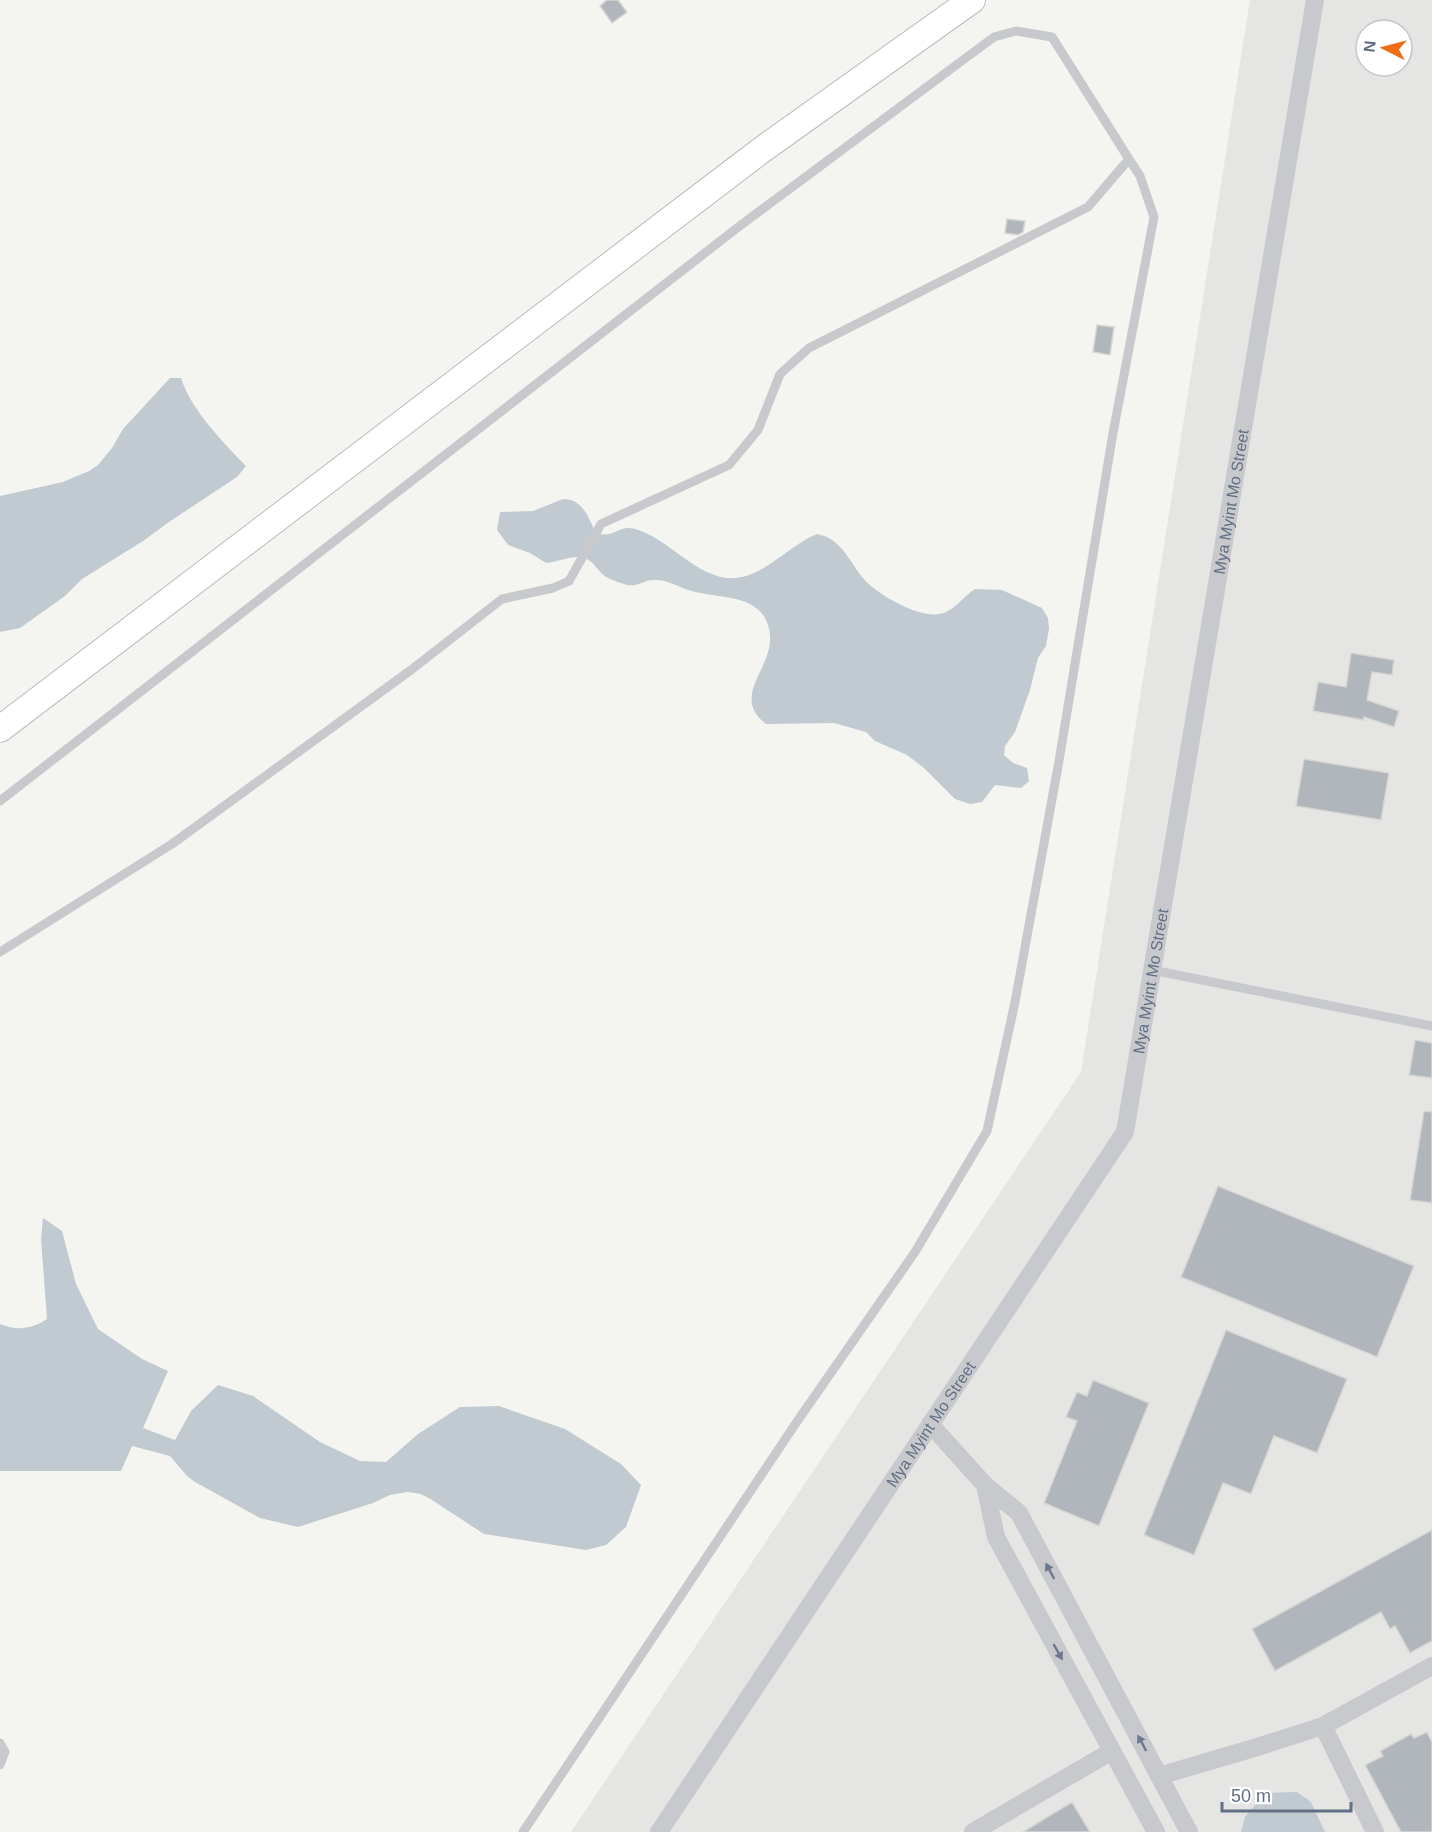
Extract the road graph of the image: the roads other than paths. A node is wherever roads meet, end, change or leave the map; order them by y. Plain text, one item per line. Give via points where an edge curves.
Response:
1 (972, 0) edge
2 (1315, 0) edge
3 (1129, 159) junction
4 (0, 729) edge
5 (0, 801) edge
6 (0, 952) edge
7 (1152, 970) junction
8 (1432, 1026) edge
9 (930, 1424) junction
10 (985, 1485) junction
11 (1432, 1666) edge
12 (1323, 1726) junction
13 (0, 1743) edge
14 (1112, 1751) junction
15 (0, 1765) edge
16 (1159, 1776) junction
17 (523, 1832) edge
18 (659, 1832) edge
19 (973, 1832) edge
20 (1156, 1832) edge
21 (1189, 1832) edge
22 (1375, 1832) edge

1 - 4 main road via 763,149
2 - 7 street, Mya Myint Mo Street
3 - 5 lane via 1052,37 1016,31 993,37 728,236
3 - 6 lane via 1088,207 809,348 780,374 758,430 729,465 601,524 569,581 502,599 172,844
3 - 17 lane via 1140,176 1154,217 1022,968 987,1131 915,1251
7 - 8 lane
7 - 9 street, Mya Myint Mo Street via 1125,1132
9 - 10 street
9 - 18 street, Mya Myint Mo Street
10 -> 14 street via 996,1537
16 -> 10 street via 1019,1513
11 - 12 street
12 - 16 street
12 - 22 street
13 - 15 lane via 5,1752
14 - 19 street
14 - 20 street
16 - 21 street

